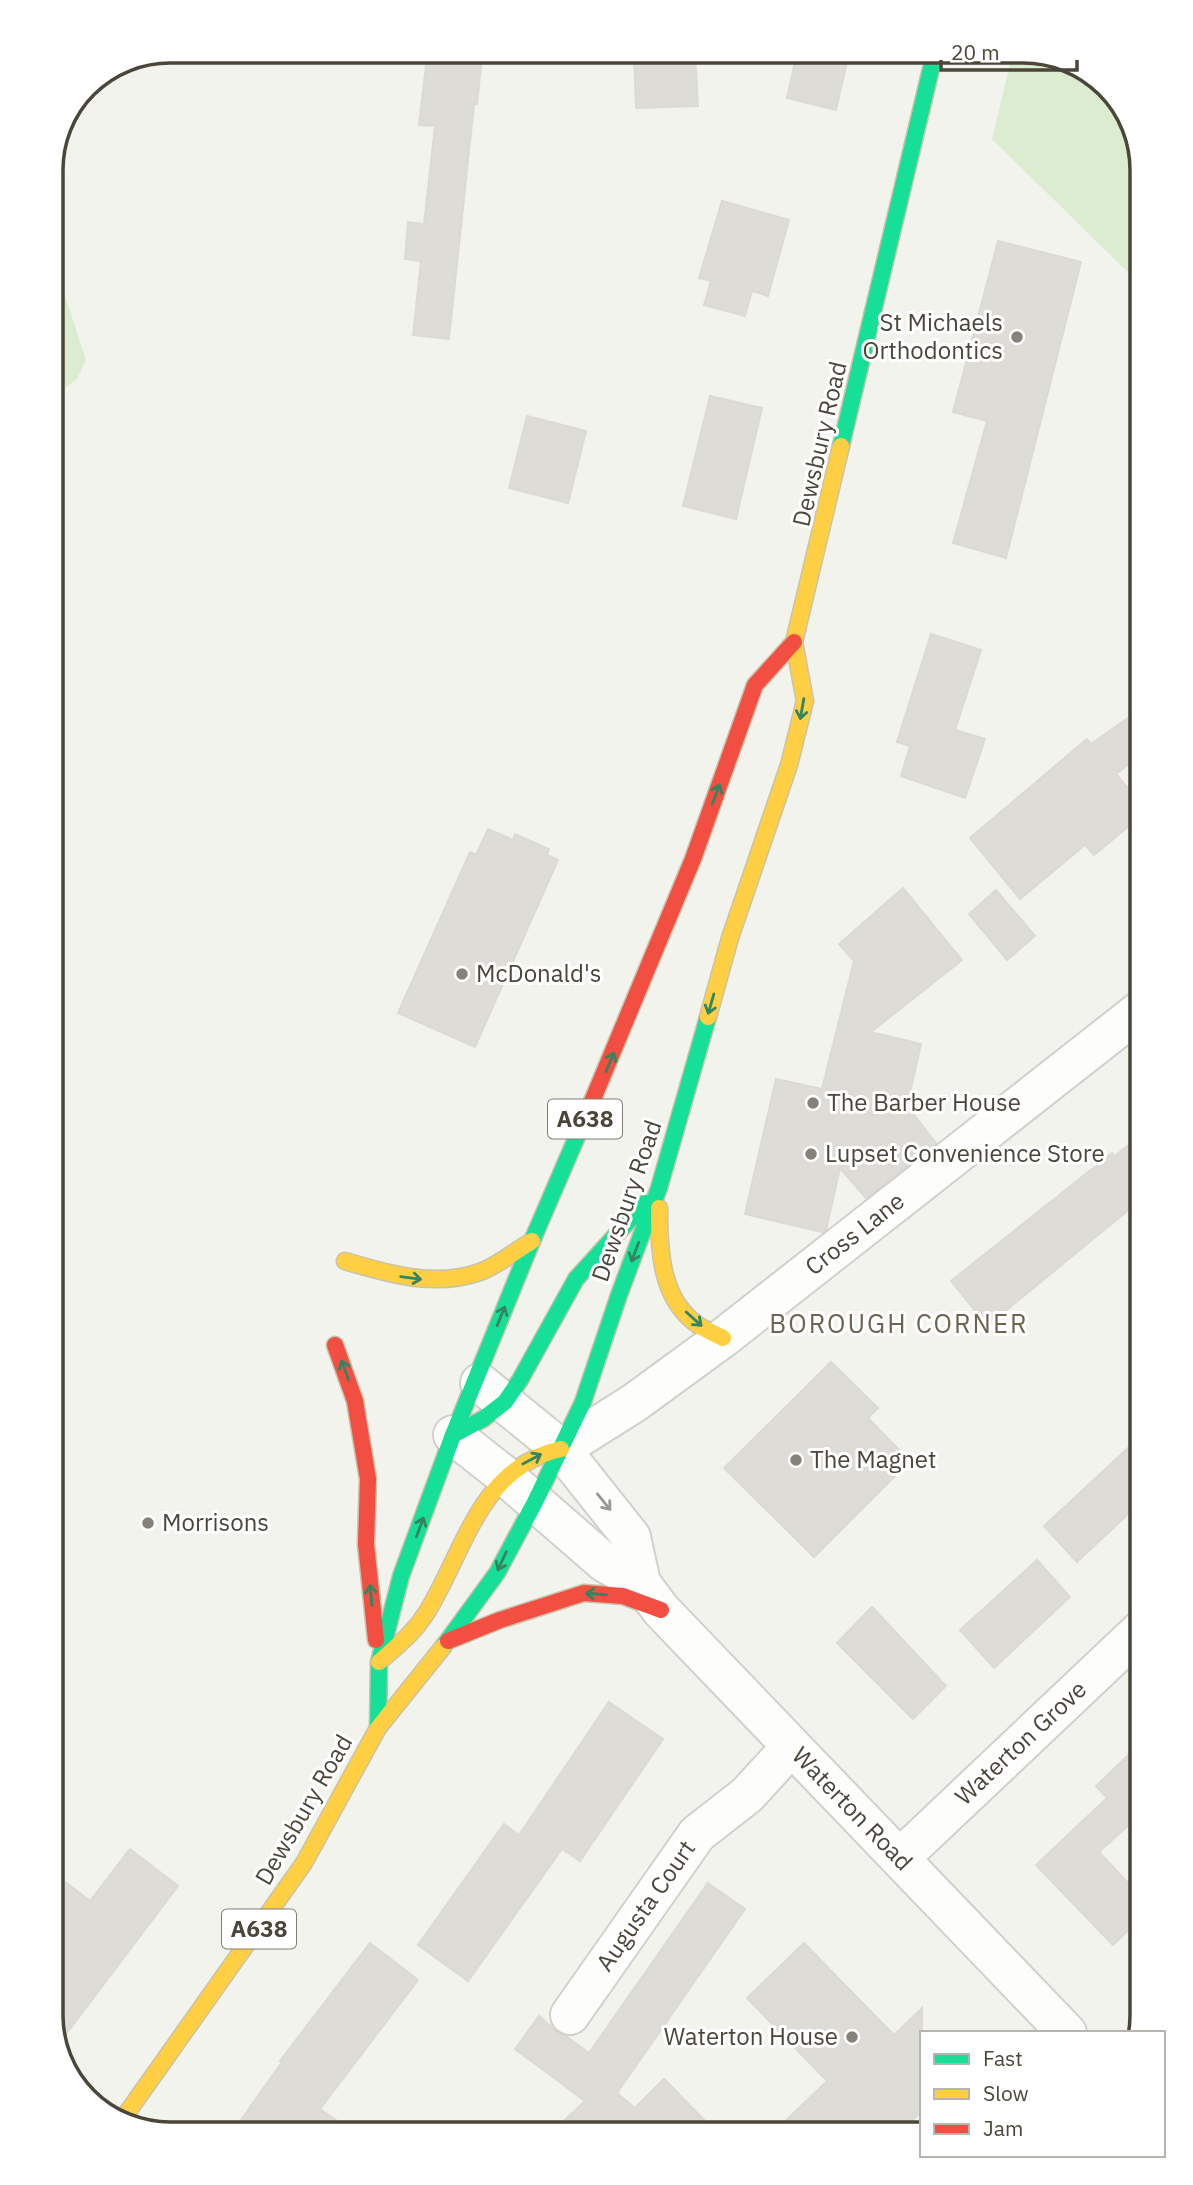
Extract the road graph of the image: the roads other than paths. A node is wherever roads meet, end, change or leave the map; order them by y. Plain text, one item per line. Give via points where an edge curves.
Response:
1 (932, 63) edge
2 (794, 642) junction
3 (1130, 1018) edge
4 (659, 1188) junction
5 (532, 1241) junction
6 (345, 1261) dead end
7 (723, 1338) junction
8 (335, 1345) dead end
9 (490, 1391) junction
10 (453, 1435) junction
11 (561, 1449) junction
12 (505, 1476) junction
13 (535, 1502) junction
14 (651, 1596) junction
15 (1130, 1640) edge
16 (448, 1641) junction
17 (379, 1662) junction
18 (378, 1727) junction
19 (791, 1747) junction
20 (900, 1858) junction
21 (570, 2015) dead end
22 (1065, 2031) edge
23 (127, 2113) edge

1 - 2 highway, Dewsbury Road / A638
2 -> 4 highway, Dewsbury Road / A638 via 805,701
5 -> 2 highway, Dewsbury Road / A638 via 694,859 755,685
3 - 7 street, Cross Lane
4 -> 7 highway via 659,1254 670,1293 694,1322
4 - 9 highway via 576,1279 520,1380
4 -> 11 highway, Dewsbury Road / A638 via 583,1402
6 -> 5 highway via 398,1277 456,1279 482,1271
9 -> 5 highway, Dewsbury Road / A638
7 - 11 street, Cross Lane
17 -> 8 highway via 366,1544 368,1479 355,1401
9 - 10 highway, Dewsbury Road / A638
9 - 10 highway via 483,1419
9 - 11 street
10 - 12 street, Waterton Road
17 -> 10 highway, Dewsbury Road / A638 via 401,1576
12 -> 11 highway via 534,1456
11 - 13 highway, Dewsbury Road / A638
11 -> 14 street via 631,1537
12 - 13 street, Waterton Road
12 - 17 highway via 479,1513 411,1635
13 - 14 street, Waterton Road
13 -> 16 highway, Dewsbury Road / A638 via 497,1573
14 -> 16 highway via 584,1593
14 - 19 street, Waterton Road
15 - 20 street, Waterton Grove
16 - 18 highway, Dewsbury Road / A638
17 - 18 highway, Dewsbury Road / A638
18 - 23 highway, Dewsbury Road / A638 via 304,1863
19 - 20 street, Waterton Road
19 - 21 street, Augusta Court via 747,1795 697,1834
20 - 22 street, Waterton Road

